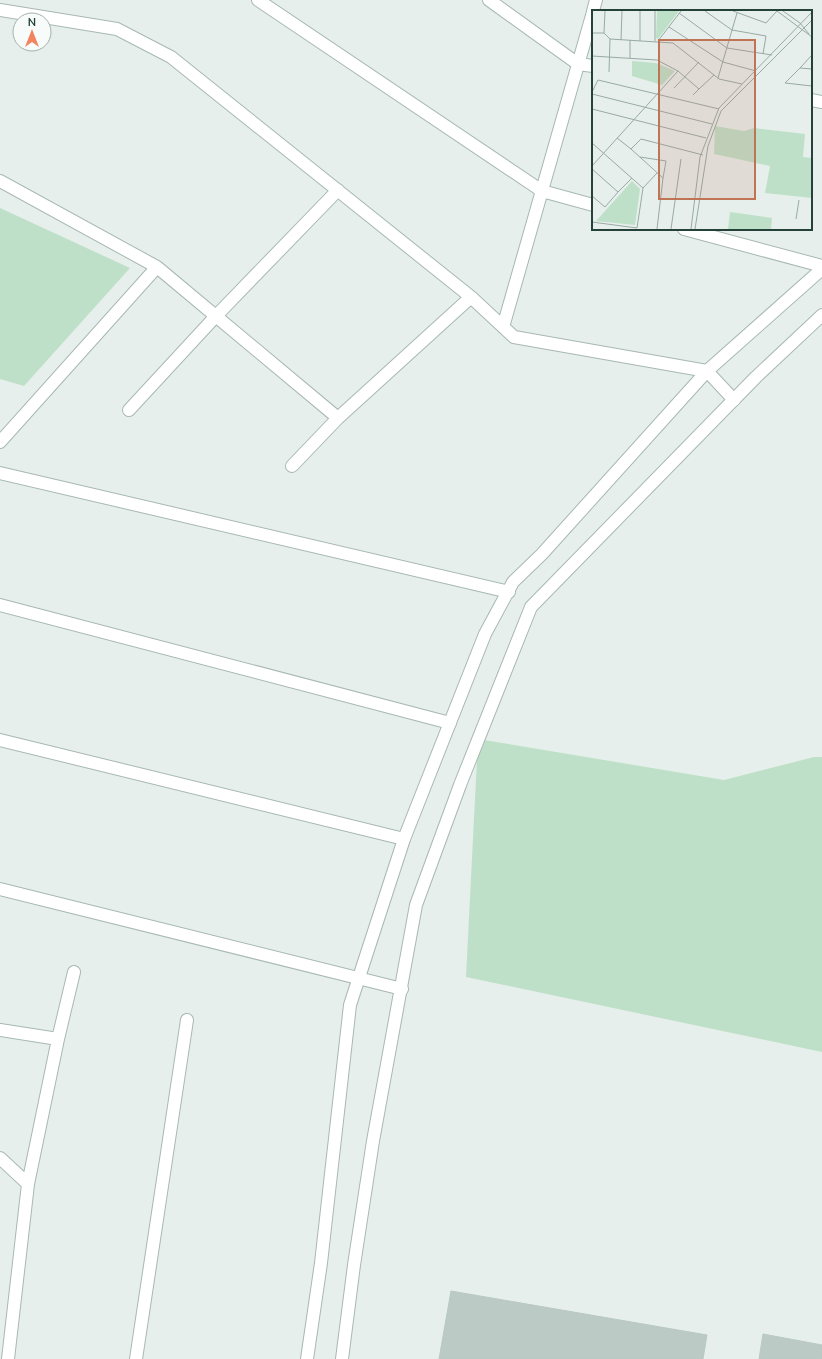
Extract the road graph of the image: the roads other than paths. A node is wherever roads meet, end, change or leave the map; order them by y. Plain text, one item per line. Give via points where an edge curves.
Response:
1 (258, 0) edge
2 (488, 0) edge
3 (596, 0) edge
4 (0, 10) edge
5 (594, 10) edge
6 (592, 15) edge
7 (578, 64) junction
8 (592, 66) edge
9 (812, 100) edge
10 (822, 102) edge
11 (0, 181) edge
12 (338, 190) junction
13 (542, 191) junction
14 (592, 205) edge
15 (688, 230) edge
16 (822, 266) edge
17 (156, 267) junction
18 (822, 269) edge
19 (471, 297) junction
20 (822, 315) edge
21 (215, 317) junction
22 (503, 326) junction
23 (707, 371) junction
24 (734, 400) junction
25 (129, 410) dead end
26 (338, 418) junction
27 (0, 442) edge
28 (292, 466) dead end
29 (0, 473) edge
30 (509, 592) junction
31 (0, 605) edge
32 (450, 723) junction
33 (0, 740) edge
34 (404, 839) junction
35 (0, 889) edge
36 (74, 972) dead end
37 (359, 977) junction
38 (402, 989) junction
39 (188, 1020) dead end
40 (0, 1030) edge
41 (58, 1039) junction
42 (0, 1158) edge
43 (28, 1184) junction
44 (8, 1359) edge
45 (136, 1359) edge
46 (307, 1359) edge
47 (342, 1359) edge

1 - 13 street
2 - 7 street
3 - 5 street
4 - 12 street via 117,29 171,57
6 - 7 street
7 - 8 street
7 - 13 street
9 - 10 street
11 - 17 street
12 - 19 street
12 - 21 street
13 - 14 street
13 - 22 street
15 - 16 street
17 - 21 street
17 - 27 street
18 - 23 street
19 - 22 street
19 - 26 street
20 - 24 street
21 - 25 street
21 - 26 street
22 - 23 street via 514,337
23 - 24 street
23 - 30 street via 542,554 513,582
24 - 38 street via 531,608 460,785 416,905
26 - 28 street
29 - 30 street
30 - 32 street via 485,634
31 - 32 street
32 - 34 street
33 - 34 street
34 - 37 street
35 - 37 street
36 - 41 street
37 - 38 street
37 - 46 street via 350,1005 321,1263
38 - 47 street via 373,1142
39 - 45 street
40 - 41 street
41 - 43 street
42 - 43 street
43 - 44 street

